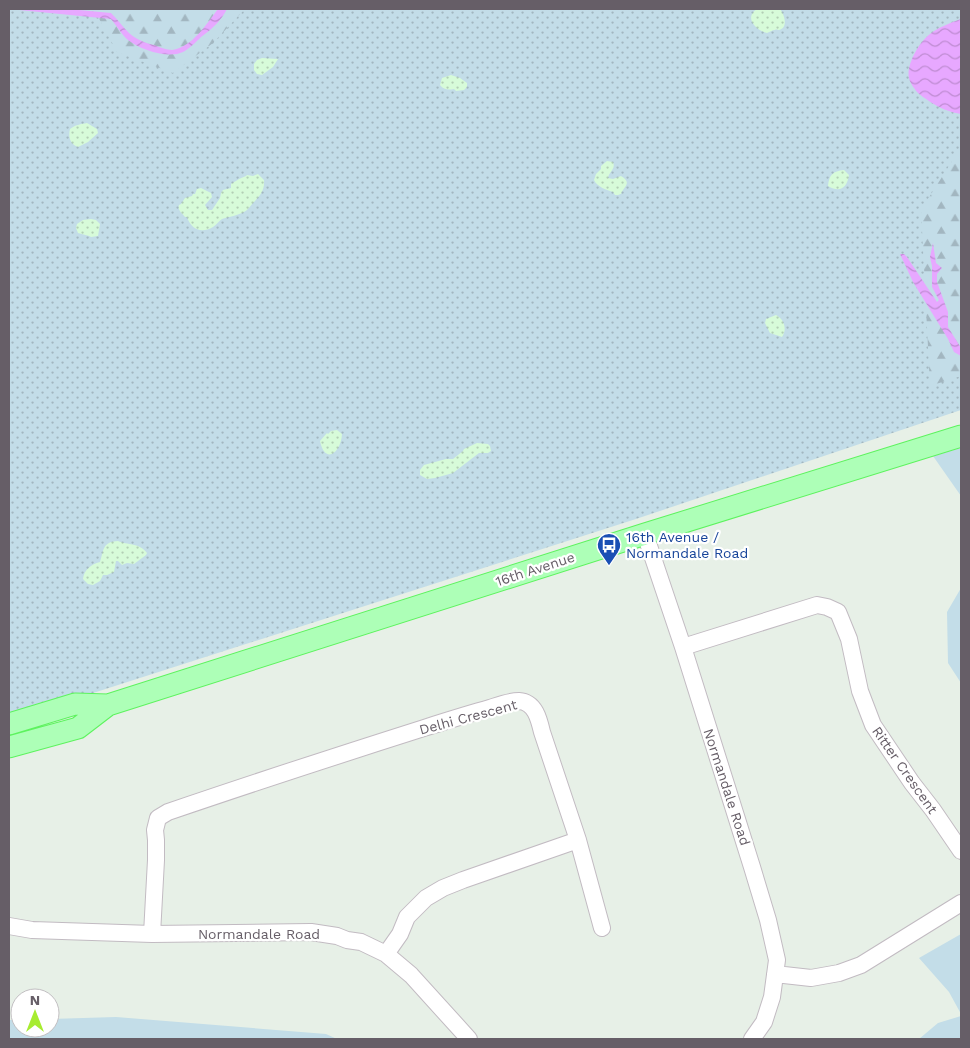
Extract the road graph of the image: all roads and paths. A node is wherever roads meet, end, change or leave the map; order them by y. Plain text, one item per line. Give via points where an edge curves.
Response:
1 (961, 436) edge
2 (645, 534) junction
3 (683, 647) junction
4 (108, 704) junction
5 (9, 724) edge
6 (9, 747) edge
7 (578, 840) junction
8 (961, 851) edge
9 (961, 903) edge
10 (9, 926) edge
11 (602, 928) dead end
12 (152, 934) junction
13 (386, 954) junction
14 (775, 974) junction
15 (469, 1039) edge
16 (752, 1039) edge

1 - 2 main road, 16th Avenue
2 - 3 street, Normandale Road
2 - 4 main road, 16th Avenue
3 - 8 street, Ritter Crescent via 817,605 838,612 849,639 860,691 873,725
3 - 14 street, Normandale Road via 768,920 777,960
4 - 5 main road, 16th Avenue via 75,704
4 - 6 main road, 16th Avenue via 78,728
7 - 11 street
7 - 12 street, Delhi Crescent via 535,712 530,705 520,701 509,703 262,781 158,818
7 - 13 street via 463,880 426,898 407,917
9 - 14 street via 861,965 811,978
10 - 12 street, Normandale Road via 32,930
12 - 13 street, Normandale Road via 311,932 361,942
13 - 15 street, Normandale Road via 411,975
14 - 16 street, Normandale Road via 764,1022

